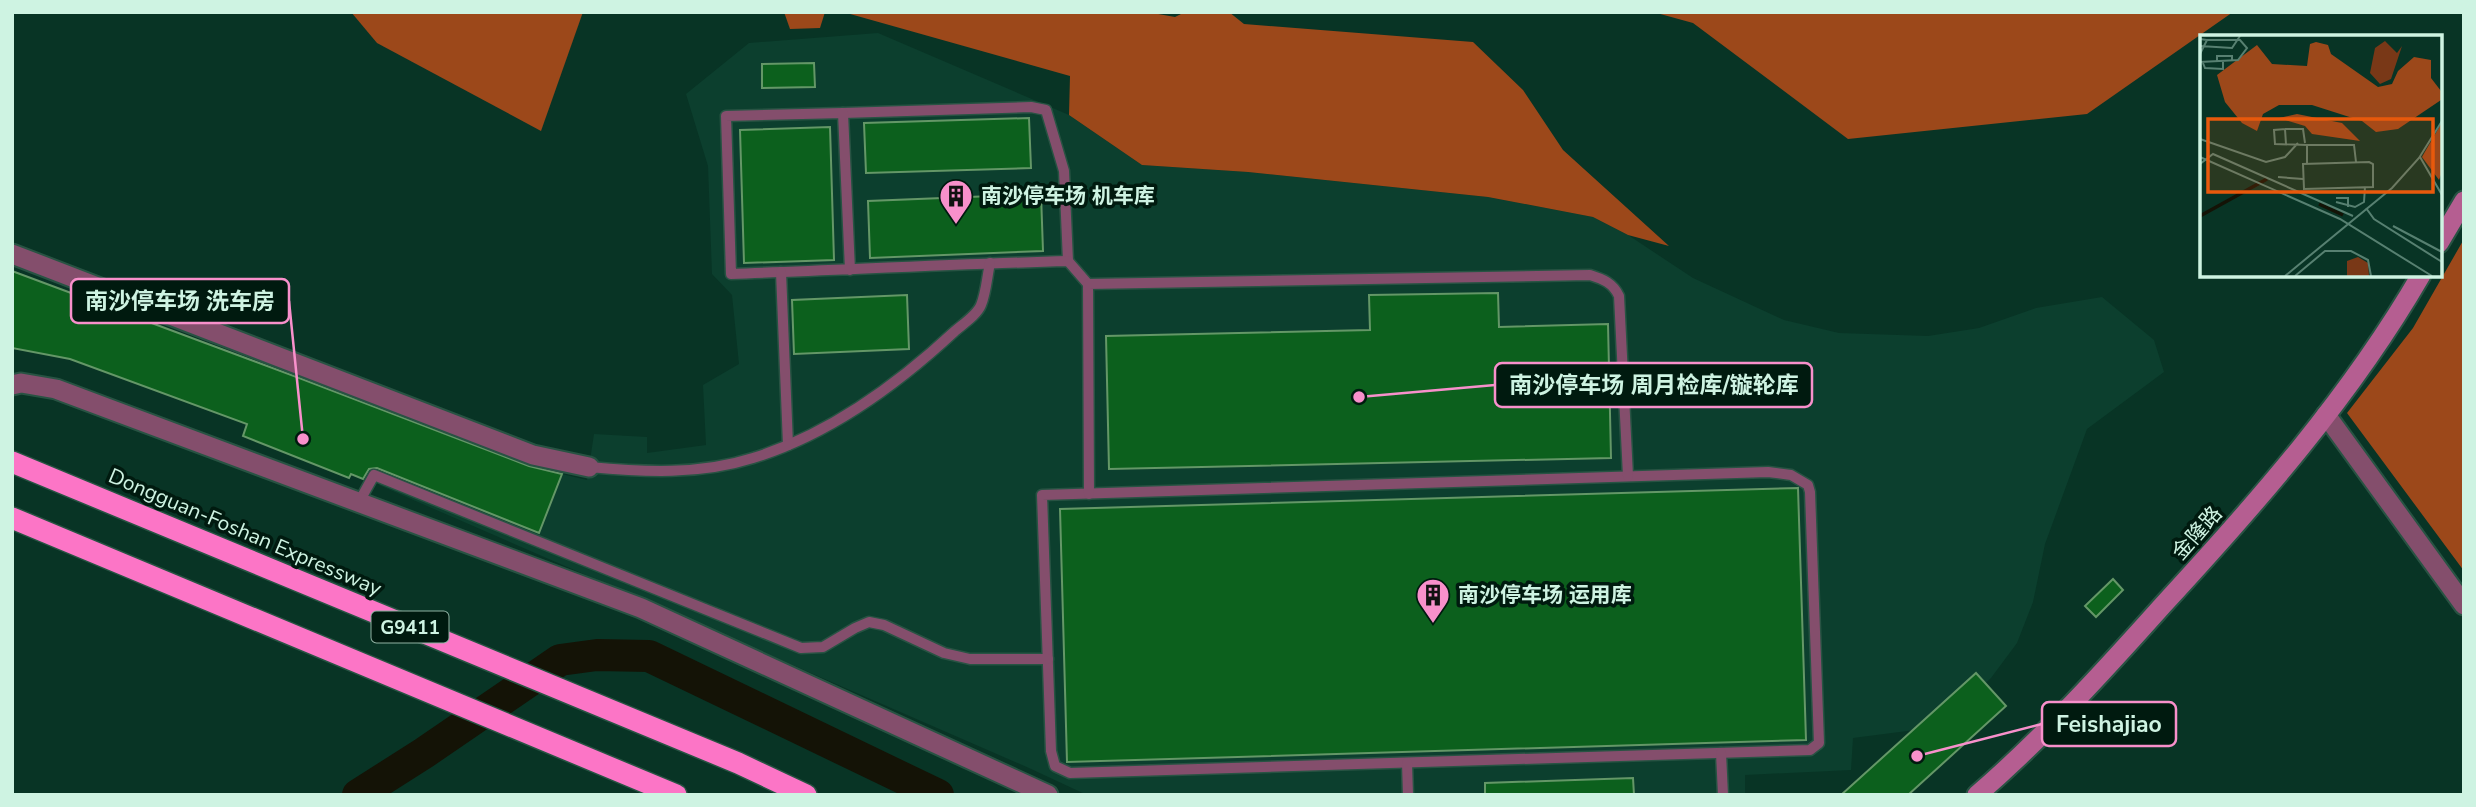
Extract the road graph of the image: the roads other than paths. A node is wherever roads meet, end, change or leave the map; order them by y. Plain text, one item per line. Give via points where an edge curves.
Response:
1 (843, 113) junction
2 (2464, 201) edge
3 (2441, 240) edge
4 (12, 254) edge
5 (1068, 261) junction
6 (990, 263) junction
7 (850, 270) junction
8 (781, 272) junction
9 (2420, 276) edge
10 (1088, 284) junction
11 (12, 385) edge
12 (2326, 415) junction
13 (788, 445) junction
14 (12, 462) edge
15 (589, 467) joint
16 (1628, 476) junction
17 (1089, 494) junction
18 (359, 502) junction
19 (12, 518) edge
20 (2464, 605) edge
21 (1048, 659) junction
22 (1721, 753) junction
23 (1407, 762) junction
24 (676, 795) edge
25 (806, 795) edge
26 (1048, 795) edge
27 (1408, 795) edge
28 (1723, 795) edge
29 (1977, 795) edge

1 - 5 lane via 1046,110 1064,171
1 - 7 lane
1 - 8 lane via 726,116 731,274
2 - 3 main road
4 - 15 street via 533,455
5 - 6 lane
5 - 10 lane
6 - 7 lane
6 - 13 lane via 981,307 925,359 846,415
7 - 8 lane
8 - 13 lane
9 - 12 main road, 金隆路
10 - 16 lane via 1590,275 1606,280 1619,296
10 - 17 lane
11 - 18 street via 56,389
12 - 20 street
12 - 29 main road, 金隆路 via 2113,661 2018,760
13 - 15 lane via 752,458 677,471
14 - 25 highway, Dongguan-Foshan Expressway / G9411
16 - 17 lane
16 - 22 lane via 1768,472 1791,475 1808,485 1819,743 1810,750
17 - 21 lane via 1042,495
18 - 21 lane via 374,475 801,648 823,648 869,622 970,659
18 - 26 street via 642,608
19 - 24 highway, G9411
21 - 23 lane via 1051,751 1055,766 1070,773
22 - 23 lane
22 - 28 lane
23 - 27 lane

